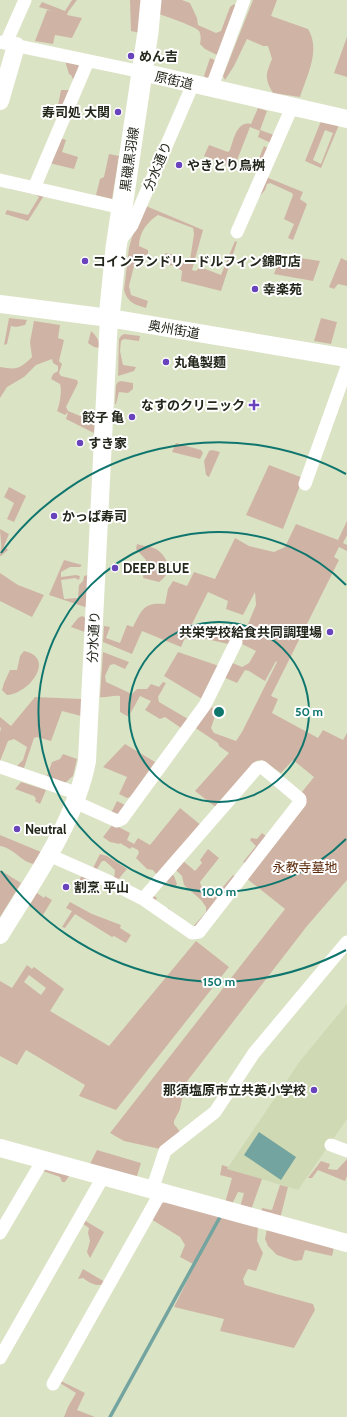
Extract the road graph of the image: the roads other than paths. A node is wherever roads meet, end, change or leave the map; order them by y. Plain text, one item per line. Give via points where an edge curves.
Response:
1 (26, 0) edge
2 (244, 0) edge
3 (151, 4) edge
4 (7, 44) edge
5 (88, 61) junction
6 (142, 72) junction
7 (193, 84) junction
8 (211, 88) junction
9 (0, 101) edge
10 (292, 107) junction
11 (347, 119) edge
12 (0, 180) edge
13 (34, 188) junction
14 (122, 208) junction
15 (237, 232) dead end
16 (116, 245) junction
17 (0, 304) edge
18 (109, 318) junction
19 (347, 358) edge
20 (347, 367) edge
21 (305, 484) dead end
22 (236, 642) dead end
23 (0, 767) edge
24 (77, 798) junction
25 (49, 855) junction
26 (143, 899) junction
27 (0, 935) edge
28 (347, 942) edge
29 (331, 1145) dead end
30 (0, 1148) edge
31 (347, 1151) edge
32 (44, 1160) junction
33 (103, 1177) junction
34 (156, 1191) junction
35 (0, 1232) edge
36 (347, 1243) edge
37 (0, 1358) edge
38 (53, 1384) dead end

1 - 4 street
2 - 8 street
3 - 6 main road, 黒磯黒羽線
4 - 5 street, 原街道
4 - 9 street
5 - 6 street, 原街道
5 - 13 street
6 - 7 street, 原街道
6 - 14 main road, 黒磯黒羽線
7 - 8 street, 原街道
7 - 16 street, 分水通り via 132,225
8 - 10 street, 原街道
10 - 11 street, 原街道
10 - 15 street
12 - 13 street
13 - 14 street
14 - 16 main road, 黒磯黒羽線
16 - 18 main road, 黒磯黒羽線
17 - 18 street, 奥州街道
18 - 19 street, 奥州街道
18 - 24 street, 分水通り via 87,761
20 - 21 street
22 - 24 street via 205,705 122,820 117,821
23 - 24 street
24 - 25 street, 分水通り
25 - 26 street
25 - 27 street, 分水通り
26 - 26 street via 192,933 199,932 300,799 262,767 257,768
28 - 34 street via 254,1053 215,1112 165,1151
29 - 31 street
30 - 32 street
32 - 33 street
32 - 35 street
33 - 34 street
33 - 37 street
34 - 36 street
34 - 38 street

